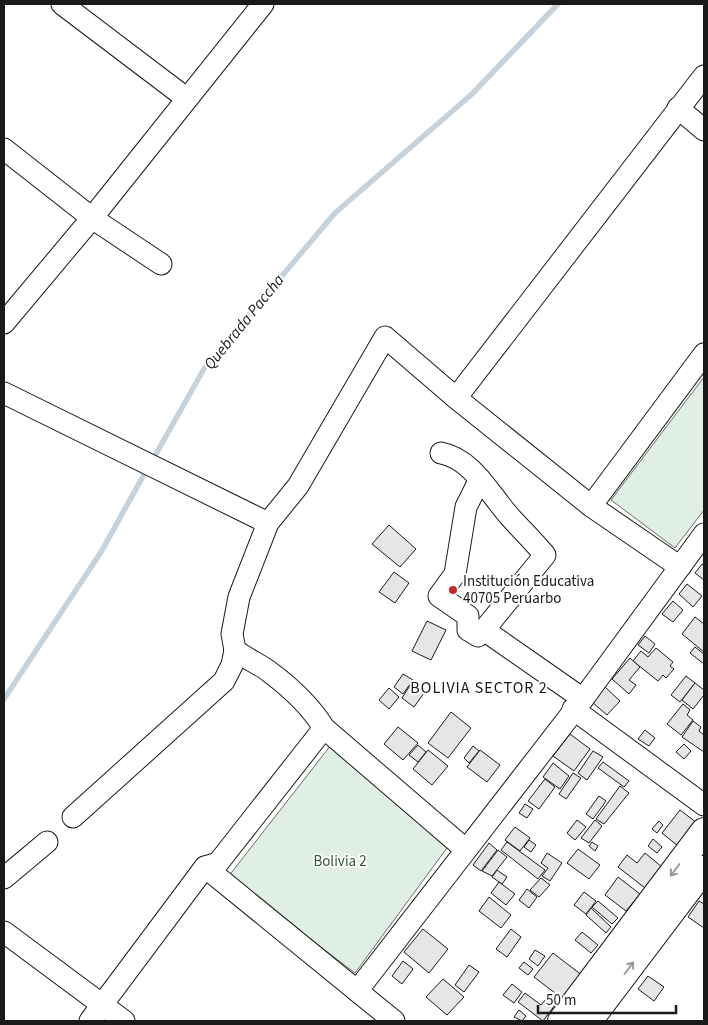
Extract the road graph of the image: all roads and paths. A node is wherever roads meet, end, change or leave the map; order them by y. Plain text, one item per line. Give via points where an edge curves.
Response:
1 (62, 4) edge
2 (263, 4) edge
3 (704, 76) edge
4 (186, 98) junction
5 (678, 108) junction
6 (704, 130) edge
7 (4, 149) edge
8 (92, 218) junction
9 (161, 264) dead end
10 (4, 324) edge
11 (704, 354) edge
12 (4, 394) edge
13 (456, 398) junction
14 (440, 453) dead end
15 (480, 479) junction
16 (591, 506) junction
17 (268, 523) junction
18 (704, 534) edge
19 (680, 567) junction
20 (484, 630) junction
21 (235, 650) junction
22 (578, 704) junction
23 (324, 728) junction
24 (704, 805) edge
25 (73, 817) dead end
26 (704, 832) edge
27 (47, 842) dead end
28 (465, 849) junction
29 (205, 867) junction
30 (704, 869) edge
31 (4, 878) edge
32 (4, 932) edge
33 (357, 991) junction
34 (102, 1004) junction
35 (90, 1021) edge
36 (124, 1021) edge
37 (394, 1021) edge
38 (561, 1021) edge
39 (589, 1021) edge

1 - 4 street
2 - 4 street
3 - 5 street
4 - 8 street
5 - 6 street
5 - 13 street
7 - 8 street
8 - 9 street
8 - 10 street
11 - 16 street
12 - 17 street
13 - 16 street
13 - 17 street via 385,337 298,486
14 - 15 street via 463,463
15 - 20 street via 466,507 455,574 439,596 468,616 468,630 478,636
15 - 20 street via 545,555
16 - 19 street
17 - 21 street via 239,596 232,634
18 - 19 street
19 - 22 street
20 - 22 street
21 - 23 street via 270,672 313,711
21 - 25 street via 232,666 224,681
22 - 24 street
22 - 28 street
23 - 28 street
23 - 29 street via 218,863
26 -> 38 main road
27 - 31 street
28 - 33 street
29 - 33 street
29 - 34 street
39 -> 30 main road
32 - 34 street
33 - 37 street
34 - 35 street
34 - 36 street

